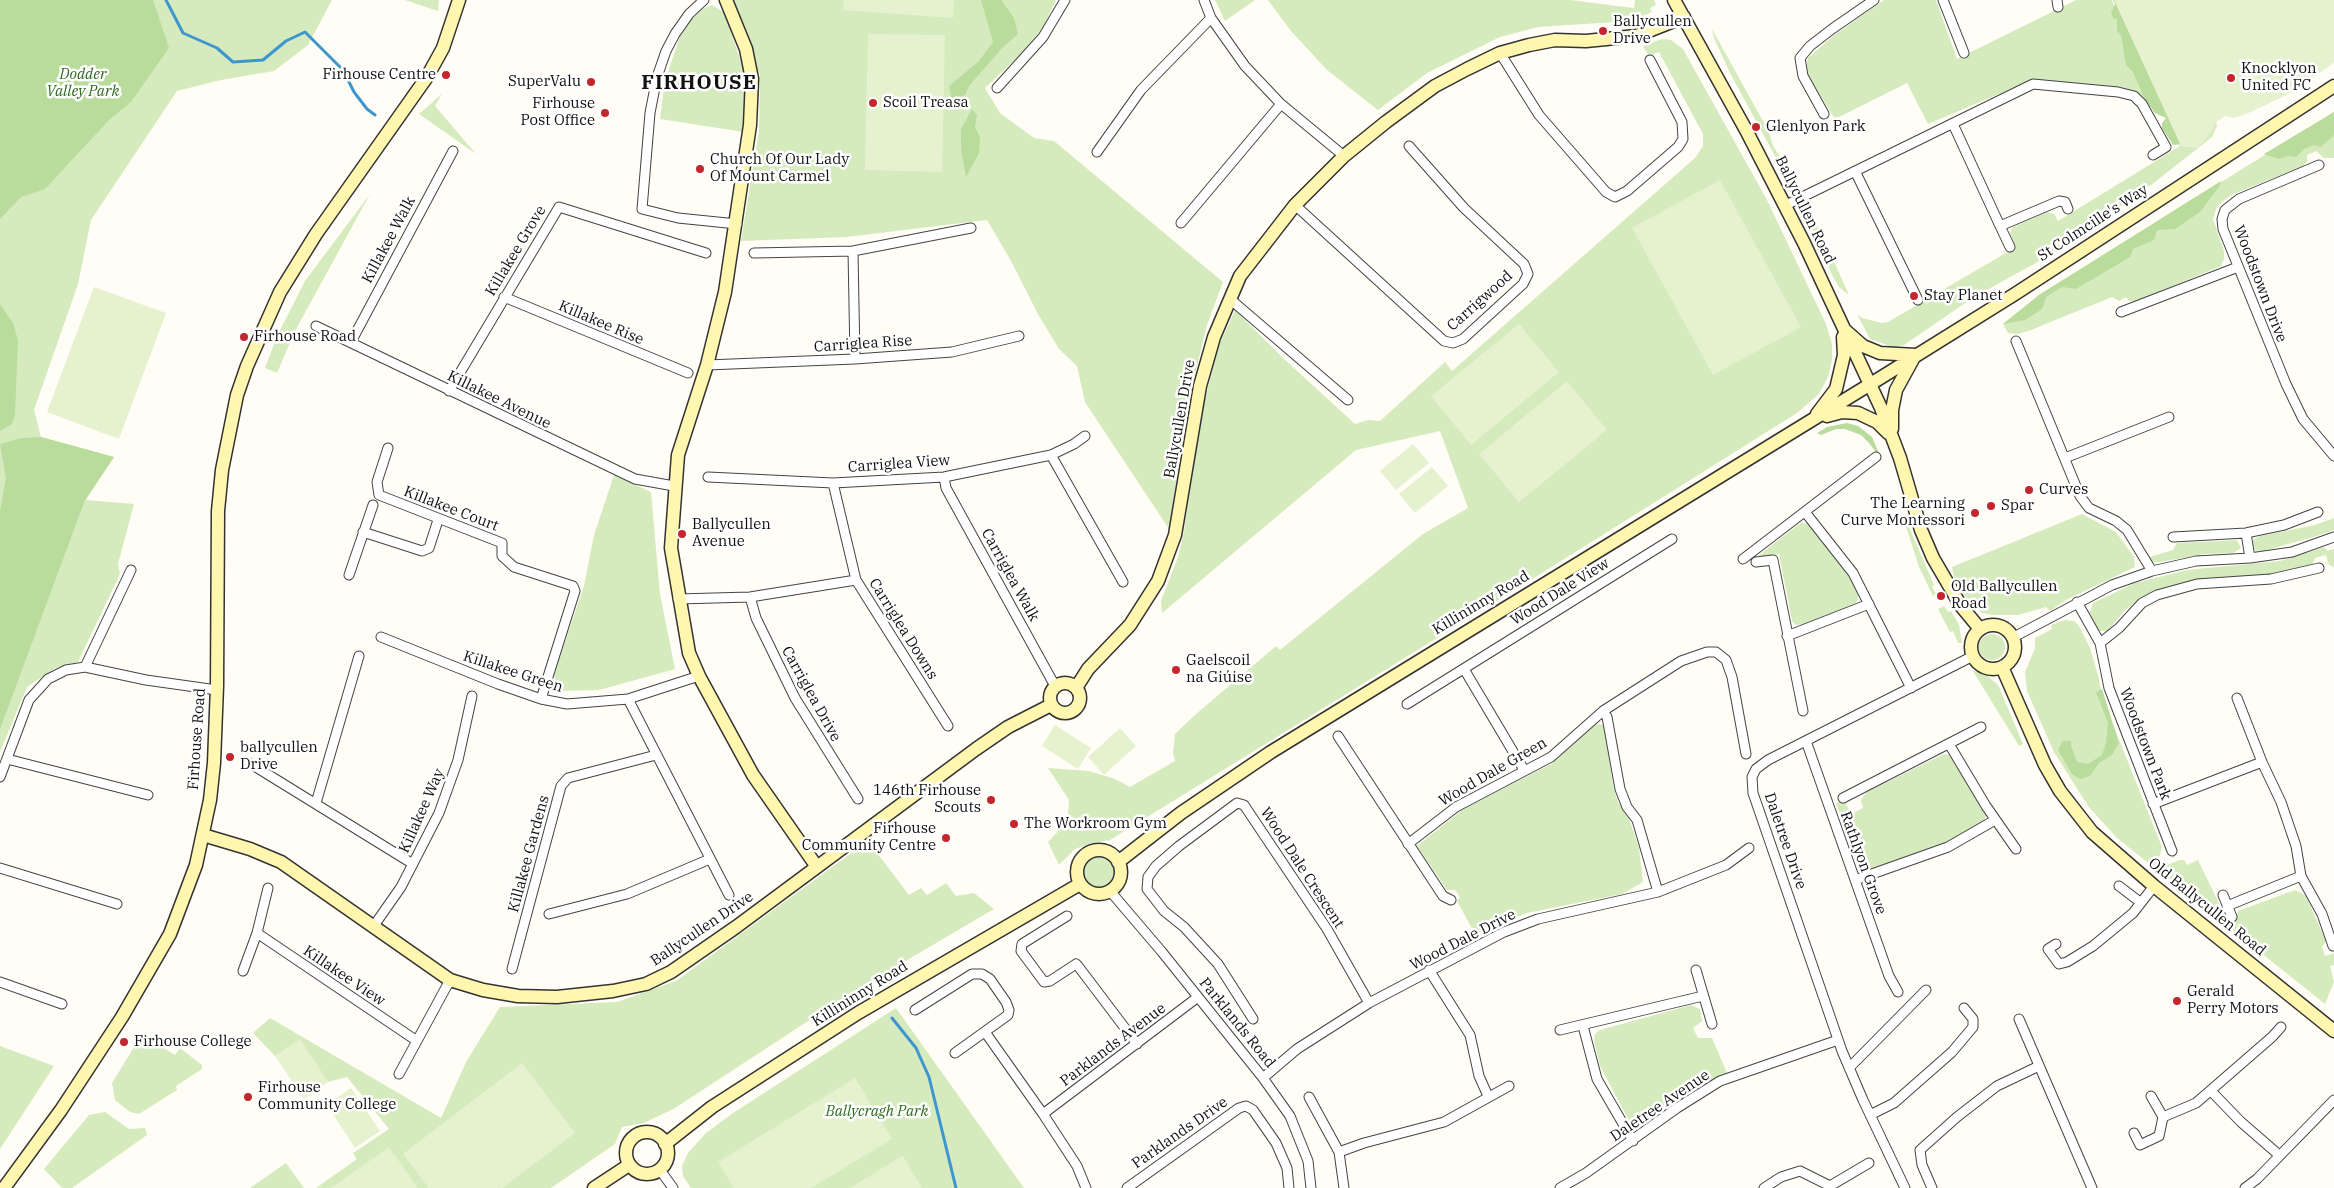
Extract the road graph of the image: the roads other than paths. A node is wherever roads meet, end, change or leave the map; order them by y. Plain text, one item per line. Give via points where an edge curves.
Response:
1 (459, 0) edge
2 (704, 0) edge
3 (726, 0) edge
4 (1064, 0) edge
5 (1204, 0) edge
6 (1674, 0) edge
7 (1874, 0) edge
8 (1943, 0) edge
9 (1684, 17) junction
10 (1211, 18) junction
11 (1964, 53) dead end
12 (1500, 54) junction
13 (1650, 60) dead end
14 (2334, 86) edge
15 (997, 88) dead end
16 (1281, 104) junction
17 (1824, 114) dead end
18 (1953, 124) junction
19 (1409, 146) dead end
20 (453, 151) dead end
21 (1097, 152) dead end
22 (2153, 155) dead end
23 (1344, 156) junction
24 (2319, 165) dead end
25 (1855, 171) junction
26 (1295, 205) junction
27 (1786, 205) junction
28 (2068, 208) dead end
29 (1181, 223) dead end
30 (737, 224) junction
31 (2000, 226) junction
32 (971, 228) dead end
33 (2010, 247) dead end
34 (853, 251) junction
35 (706, 253) dead end
36 (754, 253) dead end
37 (2238, 267) junction
38 (504, 297) junction
39 (1230, 299) junction
40 (1918, 300) dead end
41 (2121, 312) dead end
42 (316, 326) dead end
43 (1843, 329) junction
44 (1019, 336) dead end
45 (2016, 341) dead end
46 (351, 342) junction
47 (1916, 355) junction
48 (855, 359) junction
49 (706, 365) junction
50 (688, 373) dead end
51 (1869, 385) junction
52 (448, 391) junction
53 (1348, 400) dead end
54 (2170, 417) dead end
55 (1811, 421) junction
56 (1085, 436) dead end
57 (1892, 436) junction
58 (388, 448) dead end
59 (1051, 455) junction
60 (2334, 456) edge
61 (1876, 457) dead end
62 (2065, 458) junction
63 (944, 476) junction
64 (708, 477) dead end
65 (833, 482) junction
66 (674, 486) junction
67 (372, 505) dead end
68 (1805, 512) junction
69 (2318, 512) dead end
70 (438, 520) junction
71 (364, 532) junction
72 (2246, 532) junction
73 (2173, 537) dead end
74 (2334, 537) edge
75 (1672, 539) dead end
76 (2250, 558) junction
77 (1743, 559) dead end
78 (1756, 562) dead end
79 (2319, 568) dead end
80 (131, 570) dead end
81 (2152, 571) junction
82 (349, 575) dead end
83 (856, 580) junction
84 (1123, 582) dead end
85 (750, 597) junction
86 (678, 599) junction
87 (2077, 602) junction
88 (1869, 604) junction
89 (1980, 629) junction
90 (1787, 636) junction
91 (381, 638) dead end
92 (2012, 638) junction
93 (2100, 644) junction
94 (359, 656) dead end
95 (1973, 656) junction
96 (85, 667) junction
97 (2002, 667) junction
98 (1464, 669) junction
99 (698, 676) junction
100 (1055, 686) junction
101 (1076, 688) junction
102 (1911, 688) junction
103 (217, 690) junction
104 (472, 696) dead end
105 (2237, 698) dead end
106 (541, 699) junction
107 (628, 699) junction
108 (1407, 704) dead end
109 (1051, 705) junction
110 (1603, 711) junction
111 (1803, 711) dead end
112 (948, 726) dead end
113 (1981, 727) dead end
114 (1338, 736) dead end
115 (1806, 741) junction
116 (1949, 744) junction
117 (1746, 754) dead end
118 (656, 755) junction
119 (7, 759) junction
120 (2262, 762) junction
121 (251, 764) dead end
122 (1524, 770) junction
123 (0, 777) edge
124 (148, 795) dead end
125 (1843, 798) dead end
126 (858, 799) dead end
127 (316, 803) junction
128 (2153, 804) junction
129 (1995, 820) junction
130 (203, 835) junction
131 (1408, 844) junction
132 (1749, 848) dead end
133 (2016, 849) dead end
134 (2172, 851) dead end
135 (710, 859) junction
136 (1118, 862) junction
137 (413, 864) junction
138 (0, 868) edge
139 (817, 868) junction
140 (2301, 876) junction
141 (1855, 880) junction
142 (1080, 884) junction
143 (2119, 886) dead end
144 (2154, 886) junction
145 (268, 888) dead end
146 (1110, 891) junction
147 (1658, 892) junction
148 (729, 895) dead end
149 (2223, 895) dead end
150 (1451, 900) dead end
151 (2140, 902) junction
152 (117, 904) dead end
153 (2228, 906) junction
154 (549, 914) dead end
155 (1067, 916) dead end
156 (2232, 917) dead end
157 (373, 927) junction
158 (256, 933) junction
159 (2056, 944) dead end
160 (2333, 945) edge
161 (2322, 950) dead end
162 (512, 968) dead end
163 (243, 970) dead end
164 (1429, 970) junction
165 (1696, 970) dead end
166 (450, 980) junction
167 (0, 982) edge
168 (1926, 990) dead end
169 (1898, 992) dead end
170 (1703, 996) junction
171 (1198, 997) junction
172 (1369, 1003) junction
173 (62, 1004) dead end
174 (1964, 1008) dead end
175 (915, 1010) dead end
176 (1253, 1019) dead end
177 (2019, 1019) dead end
178 (1712, 1024) dead end
179 (1584, 1026) junction
180 (2281, 1027) dead end
181 (1560, 1030) dead end
182 (2334, 1031) edge
183 (985, 1032) junction
184 (1838, 1040) junction
185 (417, 1041) junction
186 (1137, 1044) junction
187 (955, 1053) dead end
188 (2039, 1066) junction
189 (1849, 1068) junction
190 (400, 1074) dead end
191 (1263, 1078) junction
192 (1509, 1086) dead end
193 (2211, 1091) junction
194 (1488, 1096) junction
195 (2151, 1096) dead end
196 (1309, 1097) dead end
197 (2334, 1100) edge
198 (1044, 1114) junction
199 (1870, 1116) junction
200 (2163, 1117) junction
201 (2134, 1133) dead end
202 (1633, 1141) junction
203 (665, 1144) junction
204 (1340, 1152) junction
205 (2279, 1155) junction
206 (1869, 1163) dead end
207 (629, 1165) junction
208 (660, 1170) junction
209 (1831, 1187) edge
210 (4, 1188) edge
211 (594, 1188) edge
212 (673, 1188) edge
213 (1086, 1188) edge
214 (1127, 1188) edge
215 (1289, 1188) edge
216 (1311, 1188) edge
217 (1344, 1188) edge
218 (1560, 1188) edge
219 (1764, 1188) edge
220 (1905, 1188) edge
221 (1932, 1188) edge
222 (2092, 1188) edge
223 (2245, 1188) edge

1 - 103 street, Firhouse Road via 443,48 427,77 316,234 280,292 247,366 237,395 222,470 218,511
2 - 30 street via 688,14 675,34 657,77 650,113 642,209 678,218
3 - 30 street via 746,49 752,79 750,125
4 - 15 street via 1043,37
5 - 10 street
6 - 9 street, Ballycullen Road
7 - 17 street via 1810,46 1800,58 1803,76
8 - 11 street
9 - 12 street, Ballycullen Drive via 1636,36 1586,41 1555,40 1529,44
9 - 27 street, Ballycullen Road
10 - 16 street via 1245,66
10 - 21 street via 1141,90
12 - 13 street via 1539,115 1606,192 1615,197 1627,191 1683,139 1682,122
12 - 23 street, Ballycullen Drive via 1436,86
14 - 47 street, St Colmcille's Way
16 - 23 street
16 - 29 street
18 - 22 street via 2033,84 2118,92 2134,96 2152,121 2166,147
18 - 25 street
18 - 31 street
19 - 26 street, Carrigwood via 1464,208 1524,264 1528,274 1523,284 1463,339 1453,343 1444,341
20 - 46 street, Killakee Walk
23 - 26 street, Ballycullen Drive
24 - 37 street, Woodstown Drive via 2239,199 2225,210 2223,229
25 - 27 street
25 - 40 street
26 - 39 street, Ballycullen Drive via 1240,276
27 - 43 street, Ballycullen Road
28 - 31 street via 2065,202 2059,202
30 - 49 street via 725,292
31 - 33 street
32 - 34 street
34 - 36 street
34 - 48 street
35 - 38 street, Killakee Grove via 559,206
37 - 41 street
37 - 60 street, Woodstown Drive via 2298,410
38 - 50 street, Killakee Rise
38 - 52 street, Killakee Grove
39 - 53 street
39 - 101 street, Ballycullen Drive via 1214,337 1202,379 1171,551 1158,581 1135,617 1088,669
42 - 46 street, Killakee Avenue
43 - 47 street via 1863,346 1880,353
43 - 51 street, Ballycullen Road
43 - 55 street via 1844,355 1836,389
44 - 48 street, Carriglea Rise via 952,352
45 - 62 street
46 - 52 street, Killakee Avenue
47 - 51 street, St Colmcille's Way
47 - 57 street via 1896,390
48 - 49 street, Carriglea Rise
49 - 66 street via 678,455
51 - 55 street, Killininny Road
51 - 57 street
52 - 66 street, Killakee Avenue via 635,480
54 - 62 street
55 - 57 street via 1842,412 1858,413 1877,422
55 - 136 street, Killininny Road via 1259,760 1181,813
56 - 59 street, Carriglea View
57 - 89 street via 1933,558 1961,606
58 - 70 street, Killakee Court via 377,482 379,495
59 - 63 street, Carriglea View
59 - 84 street
61 - 68 street
62 - 81 street via 2080,496 2089,508 2127,530
63 - 65 street, Carriglea View
63 - 100 street, Carriglea Walk via 946,488
64 - 65 street, Carriglea View
65 - 83 street, Carriglea Downs
66 - 86 street via 671,548
67 - 71 street
68 - 77 street
68 - 88 street via 1853,574
69 - 72 street via 2284,525
70 - 71 street via 429,548 422,551
70 - 106 street, Killakee Court via 502,543 502,556 514,567 573,586 575,591
71 - 82 street
72 - 73 street
72 - 76 street
74 - 76 street via 2292,552
75 - 98 street, Wood Dale View
76 - 81 street via 2196,561
78 - 90 street via 1774,560
79 - 93 street via 2271,579 2197,584 2157,595 2142,603 2120,628
80 - 96 street
81 - 87 street
83 - 85 street
83 - 112 street, Carriglea Downs
85 - 86 street
85 - 126 street, Carriglea Drive via 756,618 795,698
86 - 99 street via 689,653
87 - 92 street
87 - 93 street, Woodstown Park
88 - 90 street
88 - 102 street
89 - 92 street via 1995,626 2008,632
89 - 95 street via 1972,640
90 - 111 street
91 - 106 street, Killakee Green
92 - 97 street via 2012,658
93 - 128 street, Woodstown Park via 2109,688
94 - 127 street
95 - 97 street via 1983,667
95 - 102 street, Daletree Drive
96 - 103 street
96 - 119 street via 66,670 48,679 29,700
97 - 144 street, Old Ballycullen Road via 2060,791 2092,832
98 - 108 street, Wood Dale View
98 - 122 street
99 - 107 street, Killakee Green
99 - 139 street via 753,775
100 - 101 street via 1068,683
100 - 109 street via 1050,695
101 - 109 street, Ballycullen Drive via 1080,696 1074,710 1062,713
102 - 115 street, Daletree Drive
103 - 130 street, Firhouse Road via 214,763
104 - 137 street, Killakee Way via 454,776
105 - 120 street
106 - 107 street, Killakee Green via 566,704
107 - 118 street
109 - 139 street, Ballycullen Drive via 1000,732
110 - 117 street, Wood Dale Green via 1681,661 1707,652 1720,654 1726,660 1732,677
110 - 122 street, Wood Dale Green via 1551,757
110 - 147 street via 1607,717 1620,789 1627,807 1637,820
113 - 116 street
114 - 131 street
115 - 141 street, Rathlyon Grove
115 - 184 street, Daletree Drive via 1760,765 1753,773 1751,787
116 - 125 street
116 - 129 street
118 - 135 street
118 - 162 street, Killakee Gardens via 568,778 561,786
119 - 123 street
119 - 124 street
120 - 128 street
120 - 140 street via 2296,846
121 - 127 street
122 - 131 street, Wood Dale Green via 1456,807
127 - 137 street
128 - 134 street, Woodstown Park
129 - 133 street
129 - 141 street via 1948,847
130 - 157 street, Ballycullen Drive via 281,862
130 - 210 street, Firhouse Road via 196,865 170,934 117,1025
131 - 150 street via 1443,896
132 - 147 street, Wood Dale Drive via 1726,865
135 - 148 street
135 - 154 street via 627,894
136 - 142 street via 1105,852 1091,852 1077,868
136 - 146 street via 1119,880
137 - 157 street, Killakee Way
138 - 152 street
139 - 166 street, Ballycullen Drive via 695,956 646,984 557,997 501,994
140 - 153 street
140 - 160 street via 2322,914
141 - 169 street, Rathlyon Grove
142 - 146 street via 1096,894
142 - 203 street, Killininny Road via 858,1013 712,1108
143 - 151 street
144 - 151 street
144 - 182 street, Old Ballycullen Road
145 - 158 street
146 - 171 street, Parklands Road
147 - 164 street, Wood Dale Drive via 1538,919 1504,932
149 - 153 street
151 - 159 street via 2133,913 2067,962 2059,964 2048,949
153 - 156 street
155 - 186 street via 1022,944 1021,951 1044,982 1050,982 1076,964
157 - 166 street, Ballycullen Drive
158 - 163 street
158 - 185 street, Killakee View
160 - 161 street
164 - 172 street, Wood Dale Drive via 1422,977
164 - 194 street via 1470,1035 1479,1076
165 - 170 street
166 - 185 street
167 - 173 street
168 - 189 street
170 - 178 street
170 - 179 street
171 - 186 street, Parklands Avenue
171 - 191 street, Parklands Road
172 - 176 street, Wood Dale Crescent via 1327,929 1244,805 1237,802 1156,866 1148,877 1147,889 1164,911 1184,927 1218,964
172 - 191 street, Wood Dale Drive via 1297,1049
174 - 199 street via 1973,1019 1973,1027 1952,1052 1894,1103
175 - 183 street via 972,974 982,974 990,979 1009,1010
177 - 188 street
179 - 181 street
179 - 202 street via 1597,1079
180 - 193 street
183 - 187 street
183 - 198 street
184 - 189 street, Daletree Drive
184 - 202 street, Daletree Avenue via 1720,1082 1677,1108
185 - 190 street
186 - 198 street, Parklands Avenue
188 - 221 street via 1997,1086 1920,1150 1922,1165
188 - 222 street
189 - 199 street, Daletree Drive
191 - 216 street, Parklands Road via 1290,1116 1298,1134 1308,1161
192 - 194 street
193 - 200 street via 2196,1103
193 - 205 street
194 - 204 street via 1444,1122
195 - 200 street
196 - 204 street
197 - 205 street
198 - 213 street via 1078,1166
199 - 220 street, Daletree Drive
200 - 201 street via 2159,1136 2140,1145
202 - 218 street, Daletree Avenue
203 - 207 street via 648,1132 635,1136 627,1146
203 - 208 street via 667,1158
204 - 217 street
205 - 223 street
206 - 209 street
207 - 208 street via 640,1173
207 - 211 street
208 - 212 street
209 - 219 street via 1800,1171 1781,1177
214 - 215 street, Parklands Drive via 1246,1106 1253,1110 1276,1143 1287,1168

